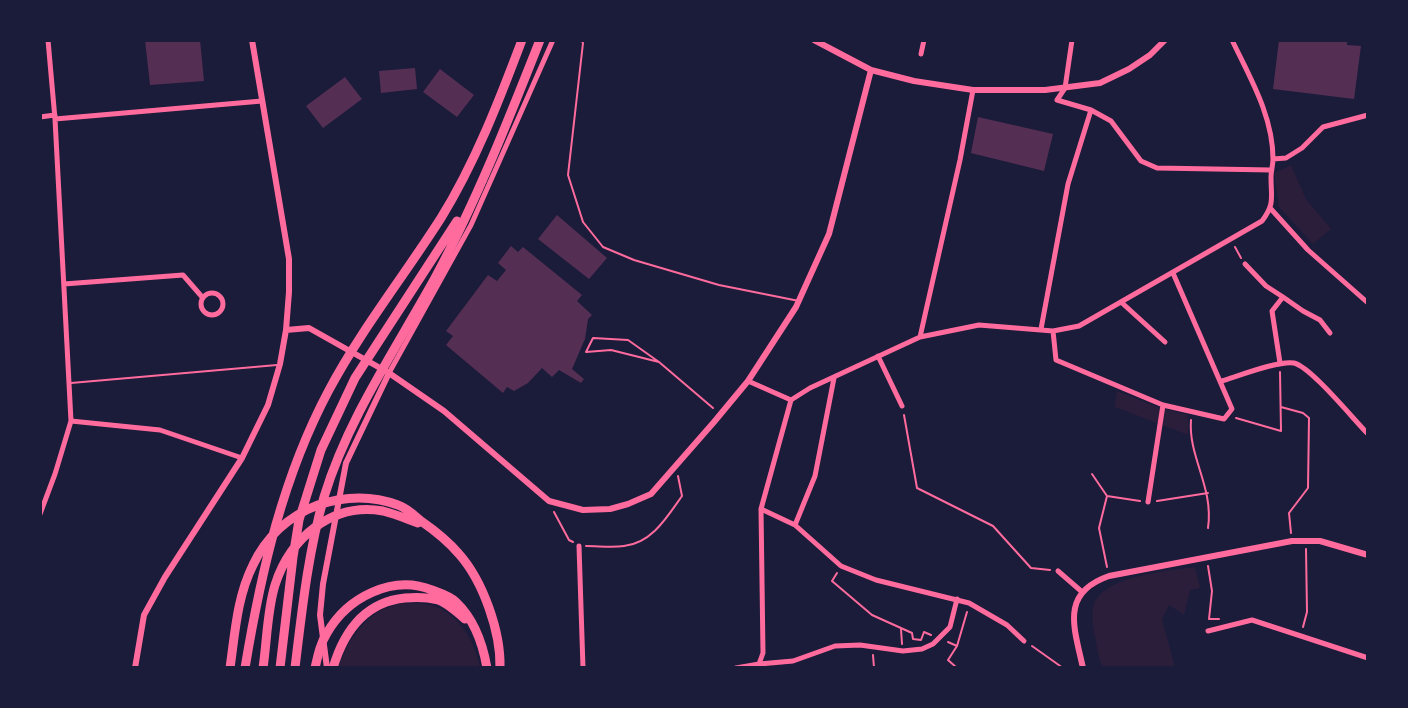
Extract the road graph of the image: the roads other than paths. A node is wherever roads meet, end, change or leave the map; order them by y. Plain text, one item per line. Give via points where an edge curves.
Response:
1 (48, 40) edge
2 (252, 40) edge
3 (522, 40) edge
4 (540, 40) edge
5 (553, 40) edge
6 (581, 40) edge
7 (814, 40) edge
8 (924, 40) edge
9 (1072, 40) edge
10 (1165, 40) edge
11 (1232, 40) edge
12 (921, 54) dead end
13 (871, 70) junction
14 (1065, 88) junction
15 (973, 90) junction
16 (262, 101) junction
17 (1091, 110) junction
18 (1368, 115) edge
19 (40, 117) edge
20 (55, 117) junction
21 (1273, 159) junction
22 (1271, 170) junction
23 (485, 176) junction
24 (1271, 209) junction
25 (1245, 264) road end
26 (1173, 273) junction
27 (64, 284) junction
28 (1283, 297) junction
29 (203, 298) junction
30 (799, 301) junction
31 (1121, 302) junction
32 (1368, 303) edge
33 (1041, 329) junction
34 (286, 330) junction
35 (1053, 331) junction
36 (1330, 333) dead end
37 (920, 337) junction
38 (1165, 342) dead end
39 (878, 356) junction
40 (1280, 363) junction
41 (280, 364) junction
42 (389, 373) junction
43 (834, 378) junction
44 (748, 381) junction
45 (1221, 381) junction
46 (70, 383) junction
47 (791, 400) junction
48 (1162, 405) junction
49 (902, 406) road end
50 (71, 421) junction
51 (1368, 434) edge
52 (242, 458) junction
53 (1148, 502) dead end
54 (761, 509) junction
55 (40, 514) edge
56 (795, 525) junction
57 (432, 529) junction
58 (579, 546) road end
59 (1368, 555) edge
60 (1058, 572) road end
61 (1081, 591) junction
62 (957, 599) junction
63 (474, 626) junction
64 (1208, 631) dead end
65 (1024, 641) road end
66 (1368, 658) edge
67 (759, 664) junction
68 (135, 668) edge
69 (230, 668) edge
70 (245, 668) edge
71 (263, 668) edge
72 (280, 668) edge
73 (295, 668) edge
74 (315, 668) edge
75 (327, 668) edge
76 (333, 668) edge
77 (487, 668) edge
78 (500, 668) edge
79 (583, 668) edge
80 (736, 668) edge
81 (1083, 668) edge

1 - 20 street
2 - 16 street
3 - 70 highway via 468,171 356,345 310,430 276,522
4 - 23 highway
5 - 42 street via 471,225
6 - 30 lane via 568,175 583,222 603,247 719,285
7 - 13 street
8 - 12 street
9 - 14 street
10 - 14 street via 1129,69 1100,83
11 - 21 street via 1263,104
13 - 15 street
13 - 30 street via 829,234
14 - 15 street
14 - 17 street via 1057,100
15 - 37 street
16 - 20 street
16 - 34 street via 289,259
17 - 22 street via 1111,121 1141,161 1157,168
17 - 33 street via 1068,184
18 - 21 street via 1323,127 1302,148 1286,158
19 - 20 street
20 - 27 street
21 - 22 street
22 - 24 street
23 - 72 highway via 355,378 321,450 299,520
23 - 73 highway via 436,276 354,423 336,465 315,533
24 - 26 street via 1262,221
24 - 32 street via 1308,250
25 - 28 street
26 - 31 street
26 - 45 street
27 - 29 street via 183,276
27 - 46 street
28 - 36 street via 1320,320
28 - 40 street via 1272,311
29 - 29 street via 212,293 219,295 221,311 207,314 202,309
30 - 44 street
31 - 35 street via 1079,326
31 - 38 street
33 - 35 street
33 - 37 street via 980,326
34 - 41 street
34 - 42 street via 309,328
35 - 48 street via 1056,360
37 - 39 street
39 - 43 street
39 - 49 street
40 - 45 street
40 - 51 street via 1294,363 1307,370
41 - 46 lane
41 - 52 street via 268,405
42 - 44 street via 444,411 549,501 583,510 628,504 651,494
42 - 75 street via 346,463 320,615
43 - 47 street
43 - 56 street via 815,476
44 - 47 street
45 - 48 street via 1232,408 1224,419
46 - 50 street
47 - 54 street
48 - 53 street
50 - 52 street via 160,430
50 - 55 street
52 - 68 street via 144,615
54 - 56 street
54 - 67 street via 763,653
56 - 62 street via 841,566 876,580
57 - 69 highway via 401,506 364,497 328,502 293,517 253,564 239,607
57 - 71 highway via 396,514 364,510 328,519 312,528 299,540 274,588
57 - 78 highway via 460,554 487,602 496,627
58 - 79 street
59 - 61 street via 1320,541 1292,541 1109,576
60 - 61 street
61 - 81 street via 1073,620
62 - 65 street via 1007,625
62 - 67 street via 950,627 922,649 835,646 793,661
63 - 74 highway via 456,602 425,587 397,585 375,590 356,600 337,618 320,646
63 - 76 highway via 439,601 418,596 381,603 349,629
63 - 77 highway
64 - 66 street via 1252,620
67 - 80 street

